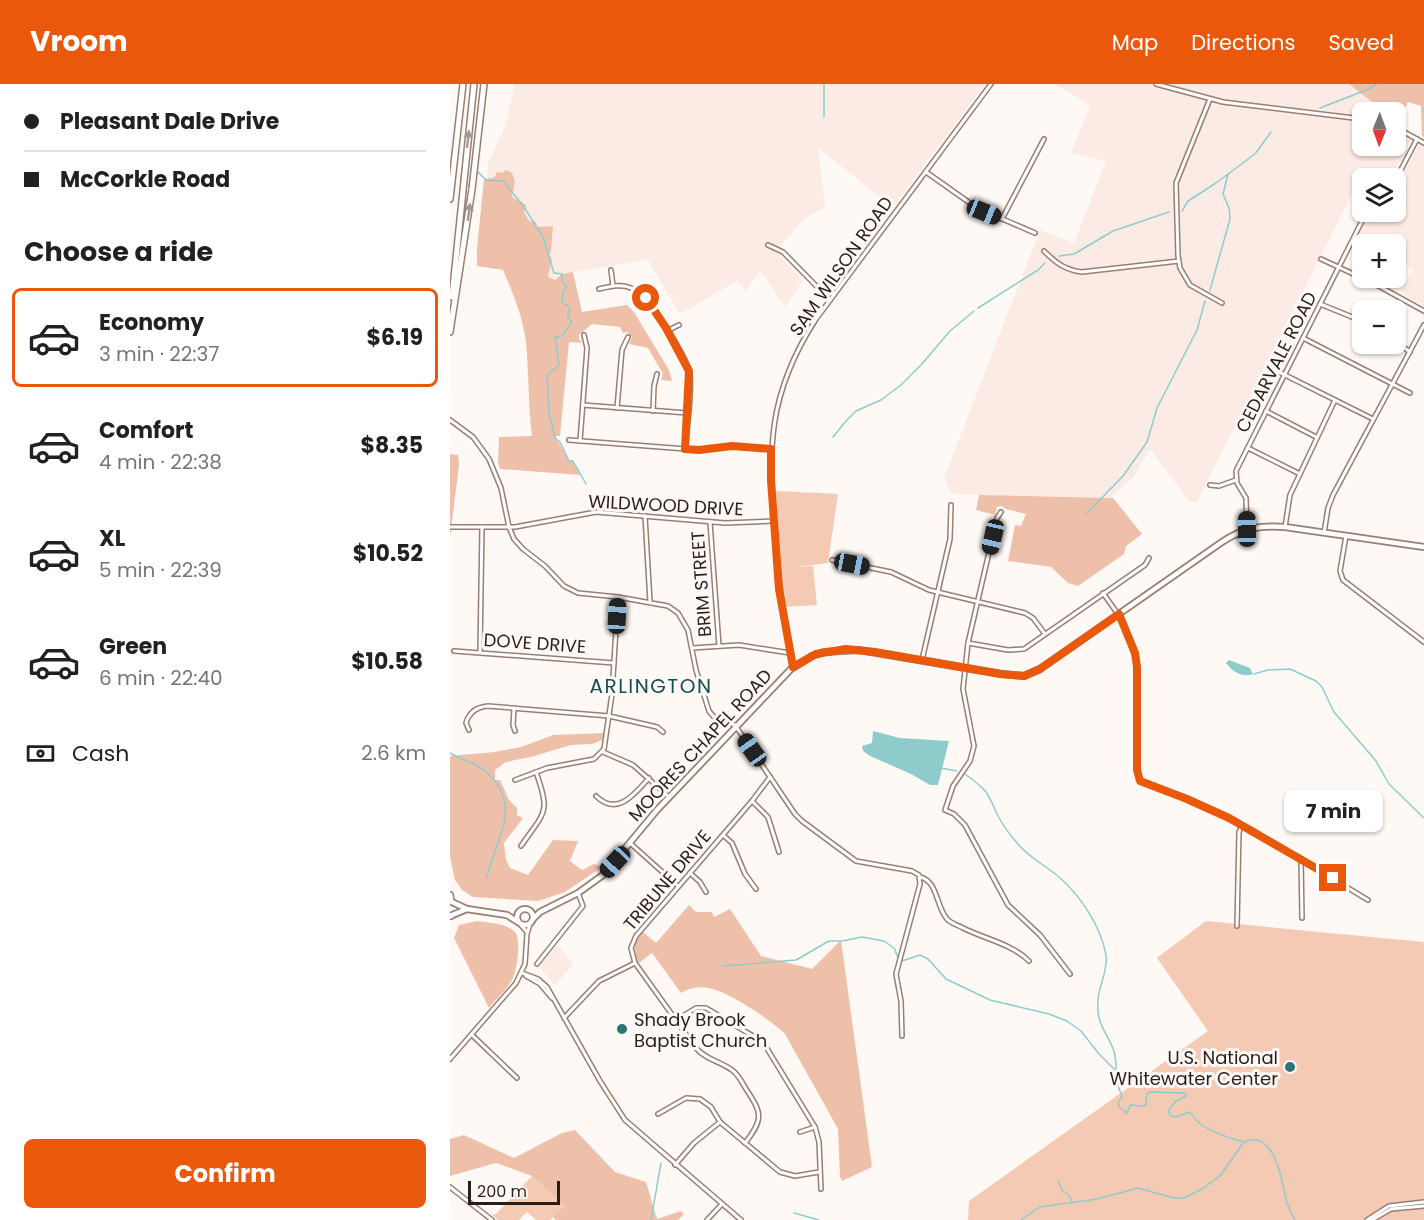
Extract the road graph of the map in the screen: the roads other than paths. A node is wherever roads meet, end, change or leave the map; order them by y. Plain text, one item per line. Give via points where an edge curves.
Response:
1 (461, 84) edge
2 (474, 84) edge
3 (484, 84) edge
4 (991, 84) edge
5 (1156, 84) edge
6 (1210, 99) junction
7 (1352, 118) edge
8 (1406, 133) edge
9 (1044, 139) dead end
10 (1417, 139) junction
11 (1424, 143) edge
12 (1402, 168) edge
13 (926, 172) junction
14 (450, 199) edge
15 (1002, 219) junction
16 (1361, 222) edge
17 (1035, 233) dead end
18 (768, 245) dead end
19 (1044, 251) dead end
20 (1321, 259) dead end
21 (1179, 261) junction
22 (1338, 268) junction
23 (611, 270) dead end
24 (613, 286) junction
25 (599, 289) dead end
26 (830, 300) junction
27 (1222, 303) dead end
28 (1320, 304) junction
29 (1424, 311) edge
30 (1352, 317) edge
31 (450, 323) edge
32 (679, 325) dead end
33 (1424, 326) edge
34 (668, 331) junction
35 (450, 332) edge
36 (584, 335) dead end
37 (628, 337) dead end
38 (1303, 338) junction
39 (1406, 349) edge
40 (1410, 352) junction
41 (1269, 367) dead end
42 (657, 374) dead end
43 (1284, 375) junction
44 (1392, 383) junction
45 (1410, 393) dead end
46 (1335, 400) junction
47 (583, 405) junction
48 (617, 408) junction
49 (652, 411) junction
50 (1266, 411) junction
51 (687, 413) junction
52 (1373, 419) junction
53 (450, 420) edge
54 (1316, 437) junction
55 (569, 440) dead end
56 (580, 441) junction
57 (1247, 447) junction
58 (685, 449) junction
59 (771, 449) junction
60 (1300, 474) junction
61 (1236, 480) junction
62 (1210, 485) dead end
63 (951, 505) dead end
64 (1001, 512) dead end
65 (645, 516) junction
66 (710, 521) junction
67 (774, 521) junction
68 (450, 527) edge
69 (482, 527) junction
70 (509, 527) junction
71 (1285, 527) junction
72 (1247, 529) junction
73 (1324, 533) junction
74 (1346, 536) junction
75 (1424, 547) edge
76 (1149, 558) dead end
77 (832, 560) dead end
78 (937, 592) junction
79 (1103, 593) junction
80 (618, 597) junction
81 (650, 602) junction
82 (978, 602) junction
83 (1119, 614) junction
84 (1046, 634) junction
85 (1424, 642) edge
86 (968, 643) junction
87 (719, 646) junction
88 (692, 648) junction
89 (454, 651) dead end
90 (480, 652) junction
91 (790, 653) junction
92 (922, 660) junction
93 (614, 663) junction
94 (793, 667) junction
95 (964, 668) junction
96 (514, 708) junction
97 (609, 716) junction
98 (735, 725) junction
99 (469, 730) dead end
100 (515, 731) dead end
101 (663, 732) dead end
102 (603, 752) junction
103 (536, 772) junction
104 (770, 777) junction
105 (649, 778) junction
106 (516, 780) dead end
107 (596, 796) dead end
108 (669, 796) junction
109 (752, 801) junction
110 (1242, 825) junction
111 (723, 835) junction
112 (630, 843) junction
113 (521, 846) dead end
114 (779, 852) dead end
115 (1301, 859) junction
116 (690, 873) junction
117 (920, 877) junction
118 (678, 886) junction
119 (756, 889) dead end
120 (706, 892) dead end
121 (578, 893) junction
122 (452, 900) edge
123 (1368, 900) dead end
124 (467, 909) junction
125 (529, 910) junction
126 (519, 912) junction
127 (540, 912) junction
128 (452, 915) edge
129 (507, 915) junction
130 (1302, 918) dead end
131 (532, 922) junction
132 (519, 923) junction
133 (1237, 926) dead end
134 (527, 934) junction
135 (1029, 961) dead end
136 (635, 963) junction
137 (537, 964) dead end
138 (522, 973) junction
139 (1070, 974) dead end
140 (564, 1018) junction
141 (676, 1020) junction
142 (472, 1035) junction
143 (902, 1036) dead end
144 (450, 1059) edge
145 (517, 1078) dead end
146 (658, 1114) dead end
147 (720, 1122) junction
148 (815, 1127) junction
149 (800, 1132) dead end
150 (746, 1143) junction
151 (675, 1165) junction
152 (819, 1172) junction
153 (450, 1187) edge
154 (821, 1190) dead end
155 (722, 1204) junction
156 (1424, 1204) edge
157 (492, 1220) edge
158 (707, 1220) edge
159 (741, 1220) edge
160 (1369, 1220) edge

1 - 14 highway
31 -> 2 highway
35 -> 3 highway
4 - 13 street, SAM WILSON ROAD
5 - 6 street
6 - 7 street
6 - 21 street via 1176,183
8 - 10 street
9 - 15 street
10 - 11 street
10 - 12 street
13 - 15 street via 976,208
13 - 26 street, SAM WILSON ROAD
15 - 17 street
16 - 22 street, CEDARVALE ROAD
18 - 26 street via 783,252
19 - 21 street via 1058,265 1082,272
20 - 22 street
21 - 27 street via 1190,285
22 - 28 street, CEDARVALE ROAD
22 - 29 street
23 - 24 street
24 - 25 street
24 - 34 street via 640,292
26 - 59 street, SAM WILSON ROAD via 793,362 777,408
28 - 30 street
28 - 38 street, CEDARVALE ROAD
32 - 34 street
33 - 40 street
34 - 51 street via 689,371
36 - 47 street via 587,348
37 - 48 street via 622,350
38 - 43 street, CEDARVALE ROAD
38 - 44 street
39 - 40 street
40 - 44 street
41 - 43 street
42 - 49 street
43 - 46 street
43 - 50 street, CEDARVALE ROAD
44 - 45 street
44 - 52 street
46 - 52 street
46 - 54 street
47 - 48 street
47 - 56 street
48 - 49 street
49 - 51 street
50 - 54 street
50 - 57 street, CEDARVALE ROAD
51 - 58 street
52 - 73 street via 1332,495
53 - 70 street via 473,437 489,459 501,488
54 - 60 street
55 - 56 street
56 - 58 street
57 - 60 street
57 - 61 street, CEDARVALE ROAD
58 - 59 street
59 - 67 street, SAM WILSON ROAD
60 - 71 street via 1290,495
61 - 62 street
61 - 72 street via 1246,498
63 - 78 street via 950,539
64 - 82 street
65 - 66 street, WILDWOOD DRIVE
65 - 70 street, WILDWOOD DRIVE via 590,513
65 - 81 street
66 - 67 street, WILDWOOD DRIVE
66 - 87 street, BRIM STREET
67 - 91 street, SAM WILSON ROAD via 781,608
68 - 69 street, WILDWOOD DRIVE
69 - 70 street, WILDWOOD DRIVE
69 - 90 street
70 - 80 street via 518,544 564,586 578,592
71 - 72 main road, MOORES CHAPEL ROAD
71 - 73 main road, MOORES CHAPEL ROAD
72 - 83 main road, MOORES CHAPEL ROAD via 1222,542
73 - 74 main road, MOORES CHAPEL ROAD
74 - 75 main road, MOORES CHAPEL ROAD
74 - 85 street via 1340,571 1345,582
76 - 79 street via 1145,565
77 - 78 street via 891,572
78 - 82 street
78 - 92 street
79 - 83 street
79 - 84 street
80 - 81 street
80 - 93 street
81 - 88 street via 678,613 687,626
82 - 84 street via 1028,615
82 - 86 street
83 - 95 main road, MOORES CHAPEL ROAD via 1028,675
83 - 110 street via 1137,667 1139,779
84 - 86 street via 1020,650
86 - 95 street
87 - 88 street
87 - 91 street
88 - 98 street via 709,711
89 - 90 street, DOVE DRIVE
90 - 93 street, DOVE DRIVE
91 - 94 street, SAM WILSON ROAD
92 - 94 main road, MOORES CHAPEL ROAD via 846,649 816,654
92 - 95 main road, MOORES CHAPEL ROAD
93 - 97 street
94 - 98 main road, MOORES CHAPEL ROAD
95 - 139 street via 964,698 974,746 970,761 952,786 945,810 965,825 1008,905 1040,935
96 - 97 street
96 - 99 street via 478,707 467,719
96 - 100 street
97 - 101 street via 657,727
97 - 102 street
98 - 104 street
98 - 108 main road, MOORES CHAPEL ROAD
102 - 103 street via 590,761
102 - 105 street via 633,765
103 - 106 street
103 - 113 street via 545,806
104 - 109 street, TRIBUNE DRIVE
104 - 117 street via 802,821 856,861 912,871
105 - 107 street via 621,803 606,803
105 - 108 street
108 - 112 main road, MOORES CHAPEL ROAD
109 - 111 street, TRIBUNE DRIVE
109 - 114 street via 767,814
110 - 115 street
110 - 133 street
111 - 116 street, TRIBUNE DRIVE
111 - 119 street via 732,843
112 - 118 street
112 - 121 main road, MOORES CHAPEL ROAD via 603,875
115 - 123 street
115 - 130 street
116 - 118 street, TRIBUNE DRIVE
116 - 120 street
117 - 135 street via 932,886 946,919 1008,947
117 - 143 street via 896,974
118 - 136 street, TRIBUNE DRIVE via 634,939 631,952
121 - 127 main road, MOORES CHAPEL ROAD
121 - 137 street via 583,906
122 - 124 main road
122 - 128 main road
124 - 128 main road
124 - 129 main road
125 - 126 main road
125 - 127 main road
125 - 131 main road
126 - 129 main road
126 - 132 main road
127 - 131 main road, MOORES CHAPEL ROAD
129 - 132 main road
131 - 132 main road via 525,926
131 - 134 street
132 - 134 street
134 - 138 street
136 - 140 street via 598,981
136 - 141 street
138 - 140 street via 543,982
138 - 142 street
140 - 151 street via 625,1120
141 - 148 street via 696,1008 706,1008 763,1041
141 - 150 street via 702,1055 734,1071 756,1102 758,1123
142 - 144 street
142 - 145 street
146 - 147 street via 686,1098 697,1098 711,1107
147 - 150 street
147 - 151 street
148 - 149 street
148 - 152 street
150 - 152 street via 785,1175
151 - 155 street
152 - 154 street
153 - 157 street
155 - 158 street
155 - 159 street
156 - 160 street via 1389,1206

